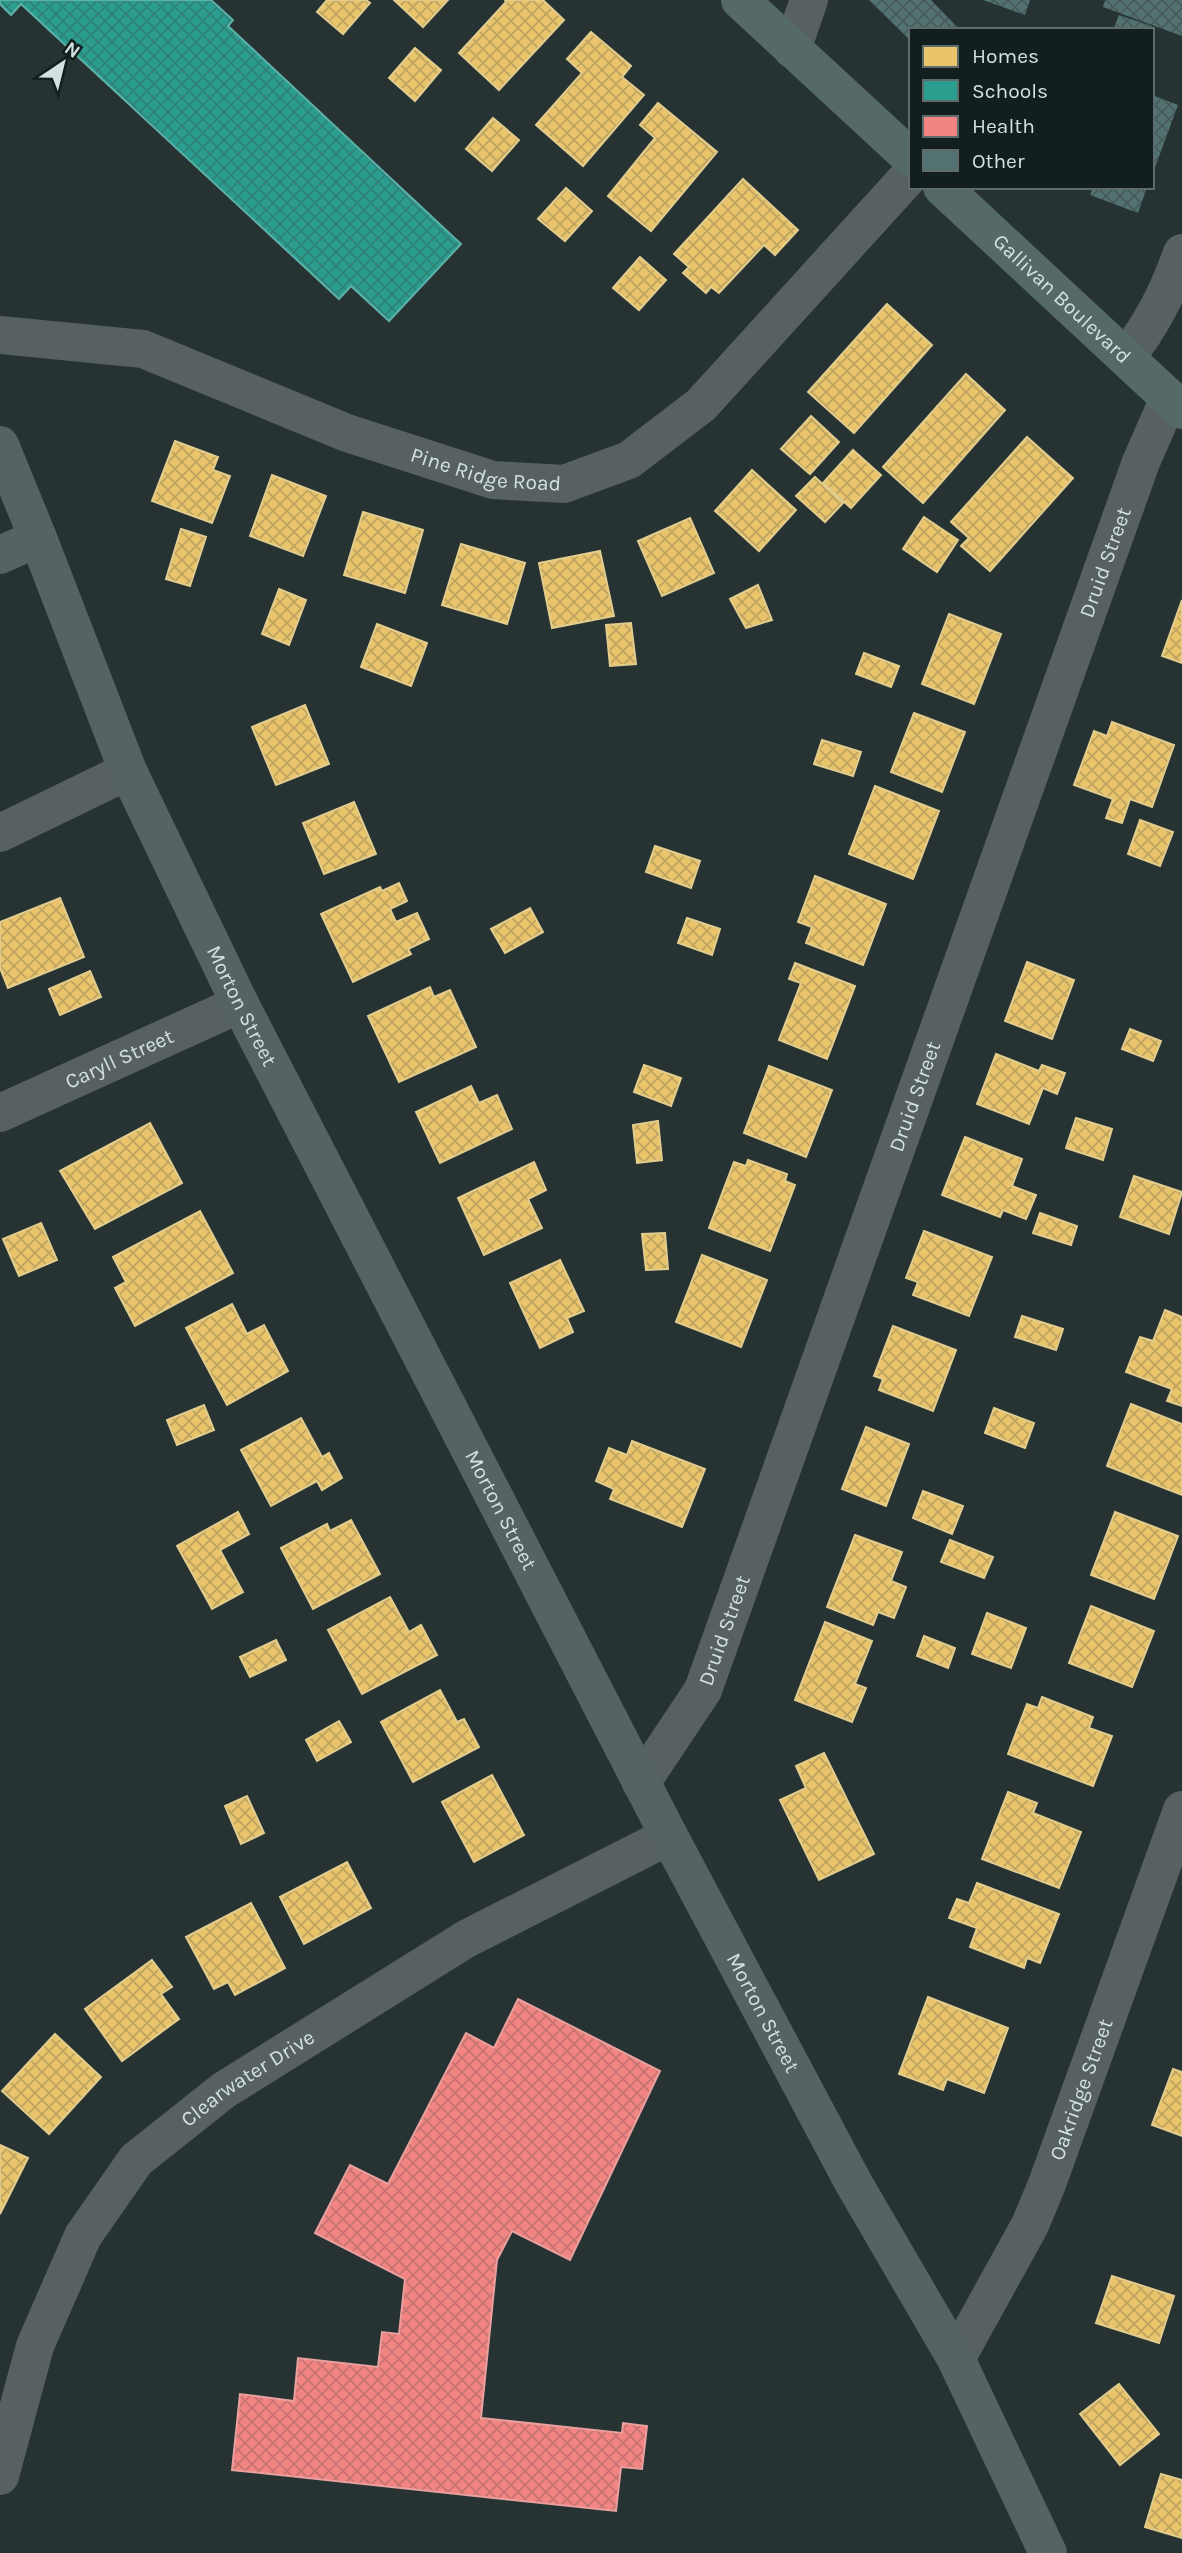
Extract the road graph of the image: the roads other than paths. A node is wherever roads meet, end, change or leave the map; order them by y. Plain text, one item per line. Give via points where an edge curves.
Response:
1 (740, 0) edge
2 (809, 0) edge
3 (792, 49) junction
4 (909, 156) edge
5 (909, 176) edge
6 (944, 189) edge
7 (1182, 253) edge
8 (0, 334) edge
9 (1126, 357) junction
10 (1176, 404) edge
11 (0, 445) edge
12 (38, 538) junction
13 (0, 555) edge
14 (128, 771) junction
15 (0, 833) edge
16 (240, 1004) junction
17 (0, 1113) edge
18 (641, 1783) junction
19 (1182, 1810) edge
20 (669, 1836) junction
21 (956, 2360) junction
22 (0, 2476) edge
23 (1048, 2553) edge

1 - 3 highway
2 - 3 street
3 - 4 highway
5 - 8 street, Pine Ridge Road via 701,405 629,460 564,484 492,480 347,433 144,349
6 - 9 highway, Gallivan Boulevard
7 - 9 street via 1166,297
9 - 10 highway, Gallivan Boulevard
10 - 18 street, Druid Street via 1136,475 703,1690
11 - 12 main road, Morton Street
12 - 13 main road
12 - 14 main road, Morton Street
14 - 15 street
14 - 16 main road, Morton Street
16 - 17 street, Caryll Street
16 - 18 main road, Morton Street
18 - 20 main road, Morton Street
19 - 21 street, Oakridge Street via 1047,2184 1030,2225
20 - 21 main road, Morton Street via 853,2182
20 - 22 street, Clearwater Drive via 466,1939 224,2090 136,2160 83,2236 40,2334
21 - 23 main road, Morton Street

